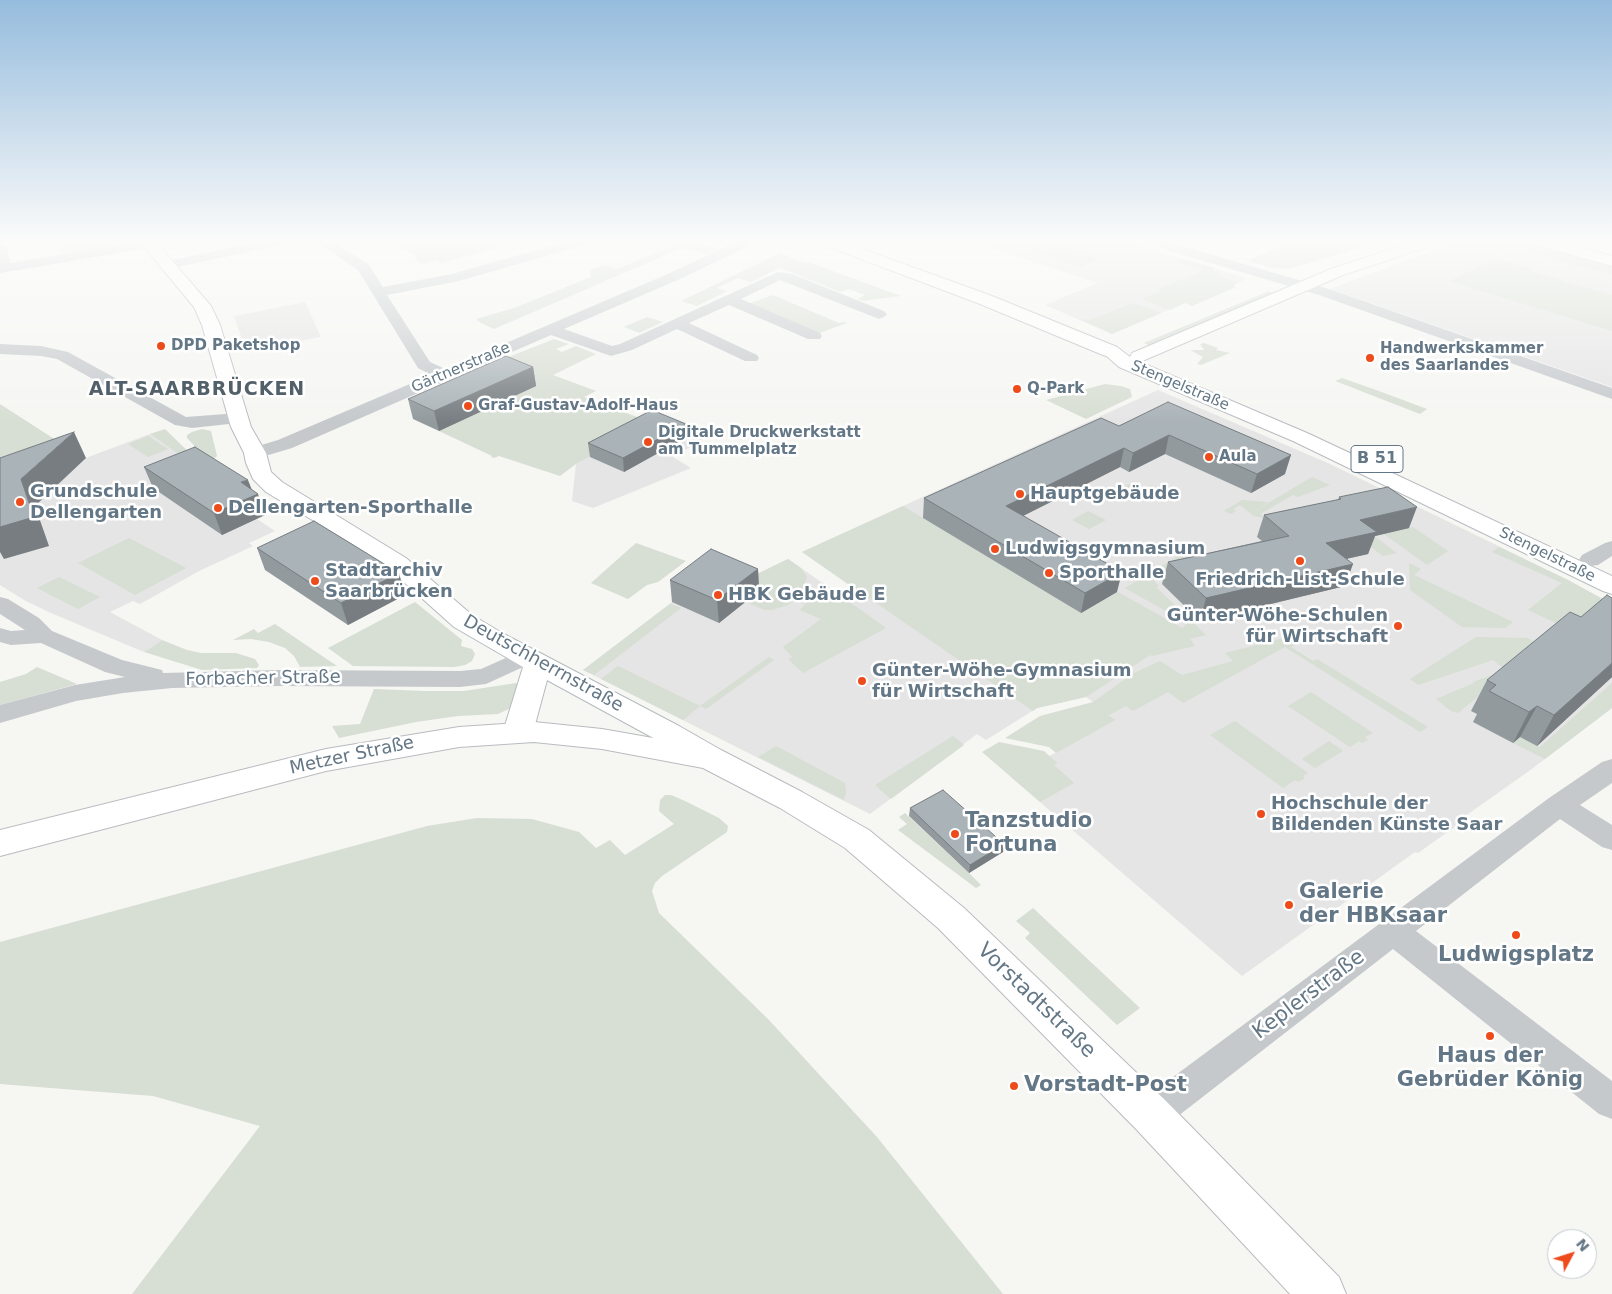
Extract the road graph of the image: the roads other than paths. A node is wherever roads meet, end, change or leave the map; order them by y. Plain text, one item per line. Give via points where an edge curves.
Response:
1 (199, 302) edge
2 (385, 302) edge
3 (614, 302) edge
4 (721, 302) edge
5 (736, 302) edge
6 (850, 302) edge
7 (992, 302) edge
8 (1229, 302) edge
9 (1269, 302) edge
10 (1354, 302) edge
11 (879, 314) dead end
12 (677, 323) junction
13 (551, 330) junction
14 (814, 336) dead end
15 (0, 349) edge
16 (1110, 351) junction
17 (1139, 357) junction
18 (751, 358) dead end
19 (444, 376) junction
20 (1612, 394) edge
21 (238, 418) junction
22 (255, 453) junction
23 (1612, 547) edge
24 (1590, 560) junction
25 (1612, 570) edge
26 (1612, 586) edge
27 (0, 604) edge
28 (0, 635) edge
29 (44, 636) junction
30 (532, 660) junction
31 (172, 680) junction
32 (0, 714) edge
33 (518, 732) junction
34 (710, 758) junction
35 (1612, 768) edge
36 (1559, 805) junction
37 (1612, 838) edge
38 (0, 843) edge
39 (1393, 931) junction
40 (1612, 1102) edge
41 (1151, 1115) junction
42 (1322, 1294) edge

1 - 21 main road, Deutschherrnstraße via 211,325
2 - 19 street via 424,365
3 - 13 street, Gärtnerstraße
4 - 12 street
5 - 14 street
6 - 11 street
7 - 16 main road
8 - 16 main road
9 - 17 main road
10 - 20 street
12 - 13 street via 626,347 611,350
12 - 18 street
13 - 19 street, Gärtnerstraße
15 - 21 street via 62,355 181,421 192,423
16 - 17 main road, Stengelstraße / B 51
16 - 26 main road, Stengelstraße / B 51 via 1126,363 1300,437
17 - 24 main road, Stengelstraße / B 51 via 1338,441
19 - 22 street, Gärtnerstraße via 292,441
21 - 22 main road, Deutschherrnstraße
22 - 30 main road, Deutschherrnstraße via 262,474 274,487 397,563 463,621
23 - 24 street
24 - 25 main road, Stengelstraße / B 51
27 - 29 street via 31,623
28 - 29 street via 11,638
29 - 31 street via 114,666
30 - 31 street, Forbacher Straße via 486,676 460,679
30 - 33 main road
30 - 34 main road, Deutschherrnstraße
31 - 32 street, Forbacher Straße via 75,693
33 - 34 main road, Metzer Straße via 592,737
33 - 38 main road, Metzer Straße via 417,743 326,760
34 - 41 main road, Vorstadtstraße via 836,826 888,863 997,961
35 - 36 street, Keplerstraße
36 - 37 street
36 - 39 street, Keplerstraße
39 - 40 street
39 - 41 street, Keplerstraße
41 - 42 main road, Vorstadtstraße

